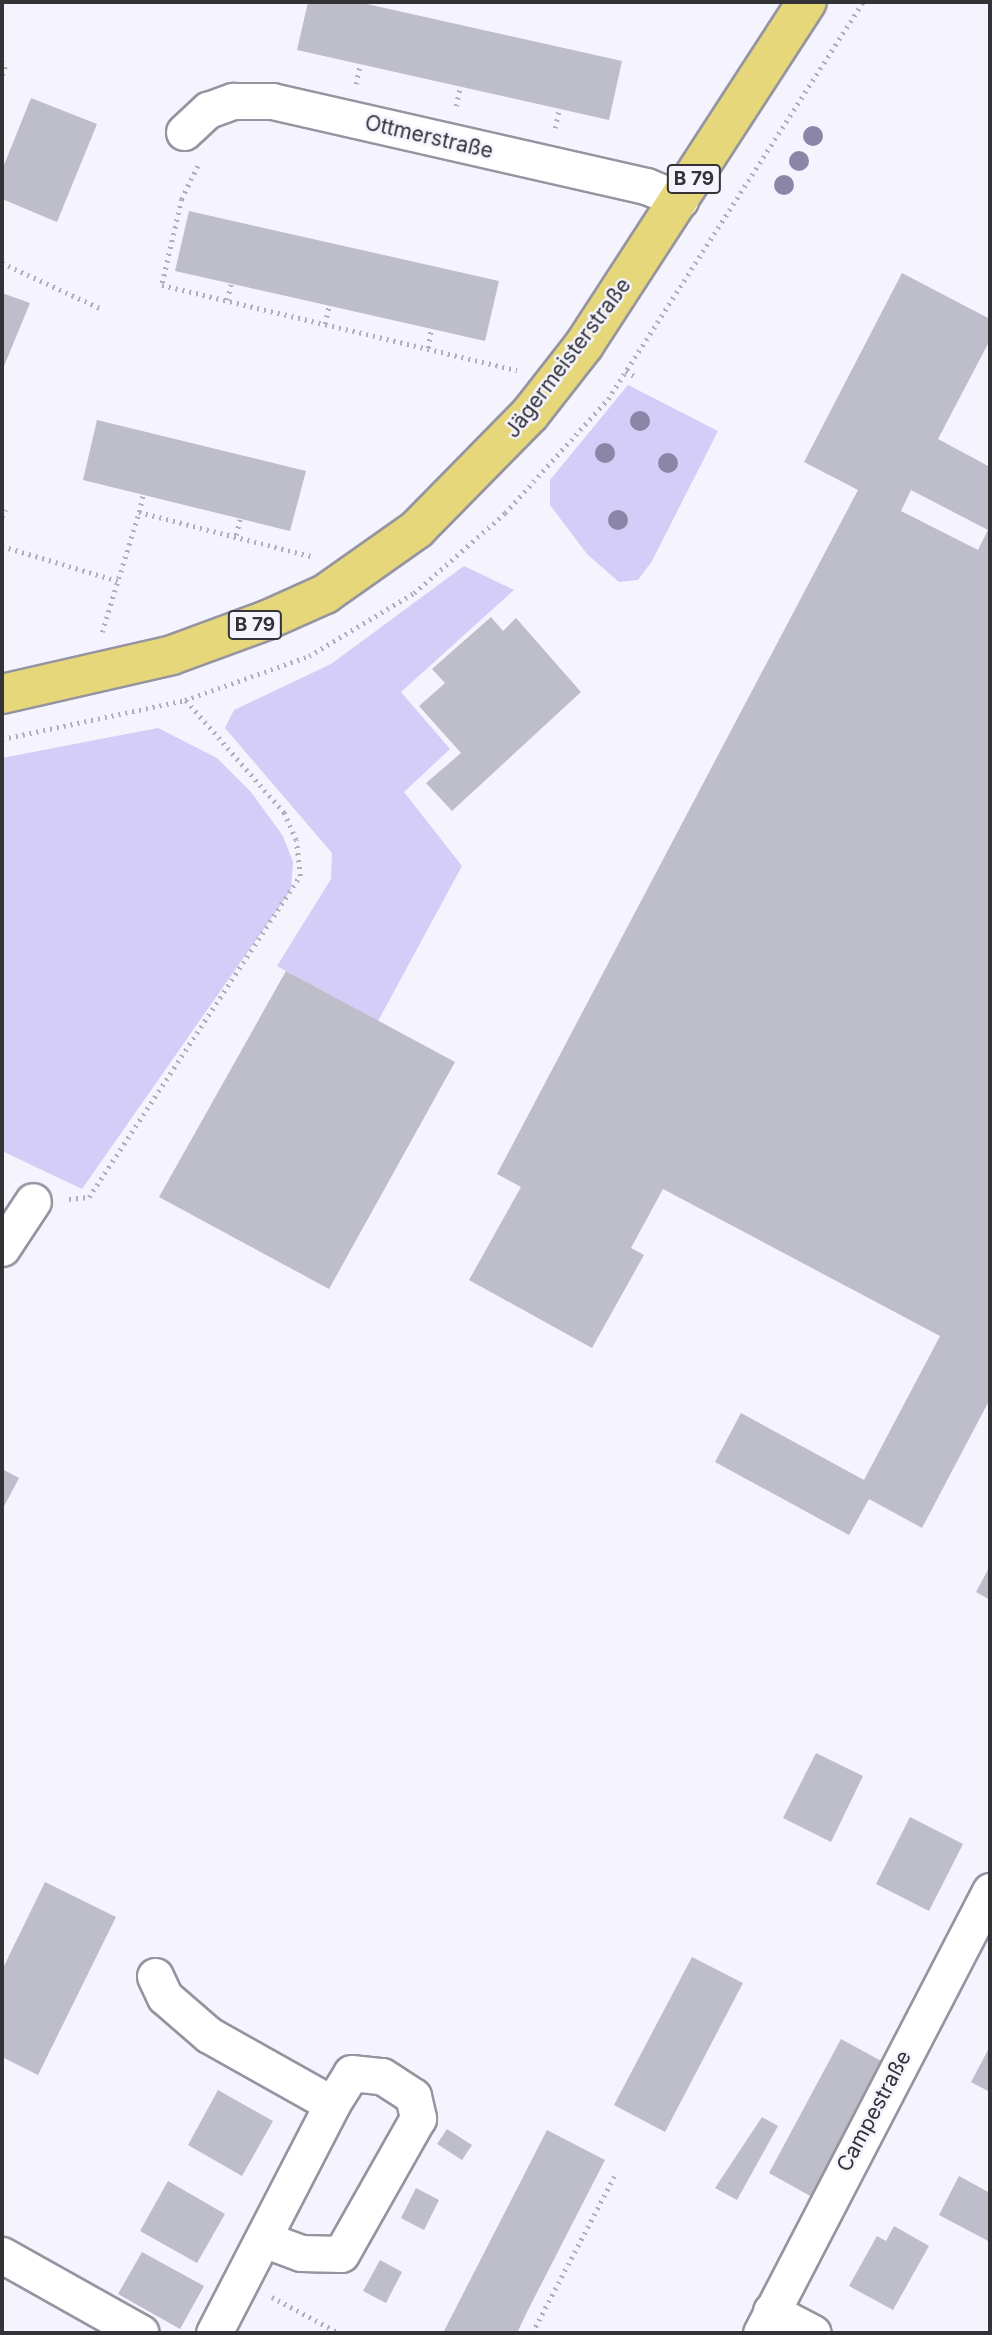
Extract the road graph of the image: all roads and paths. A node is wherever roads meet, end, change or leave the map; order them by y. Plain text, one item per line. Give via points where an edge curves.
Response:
1 (807, 2) edge
2 (7, 62) dead end
3 (2, 75) edge
4 (195, 142) joint
5 (680, 201) junction
6 (2, 263) edge
7 (231, 284) dead end
8 (227, 300) junction
9 (329, 306) dead end
10 (100, 308) dead end
11 (325, 324) junction
12 (432, 329) dead end
13 (428, 348) junction
14 (524, 359) dead end
15 (517, 370) junction
16 (626, 371) dead end
17 (634, 376) dead end
18 (508, 380) dead end
19 (143, 495) dead end
20 (5, 510) dead end
21 (139, 512) junction
22 (2, 517) edge
23 (240, 519) dead end
24 (236, 535) junction
25 (2, 546) edge
26 (307, 564) dead end
27 (118, 581) junction
28 (97, 646) dead end
29 (2, 694) edge
30 (186, 700) dead end
31 (33, 1201) joint
32 (2, 1248) edge
33 (990, 1891) edge
34 (155, 1976) dead end
35 (332, 2104) junction
36 (615, 2175) dead end
37 (263, 2239) junction
38 (2, 2255) edge
39 (241, 2281) junction
40 (766, 2322) edge
41 (141, 2333) edge
42 (214, 2333) edge
43 (340, 2333) edge
44 (532, 2333) edge
45 (813, 2333) edge

1 - 5 main road, Jägermeisterstraße / B 79
2 - 3 path
4 - 5 street, Ottmerstraße via 208,110 233,100 272,101 653,188
4 - 8 path via 162,285
5 - 29 main road, Jägermeisterstraße / B 79 via 530,414 471,478 375,562 325,594 172,655
6 - 10 path
7 - 8 path
8 - 11 path
9 - 11 path
11 - 13 path
12 - 13 path
13 - 15 path
14 - 15 path
15 - 18 path
16 - 17 path
19 - 21 path
20 - 22 path
21 - 24 path
21 - 27 path
23 - 24 path
24 - 26 path via 318,559
25 - 27 path
27 - 28 path
30 - 31 path via 284,813 296,840 300,876 89,1197
31 - 32 street
33 - 40 street, Campestraße
34 - 35 street via 165,1997 209,2035
35 - 37 street
35 - 37 street via 351,2073 382,2076 413,2096 418,2118 341,2254 301,2253
36 - 44 path
37 - 39 street
38 - 41 street
39 - 42 street
39 - 43 path
40 - 45 street

